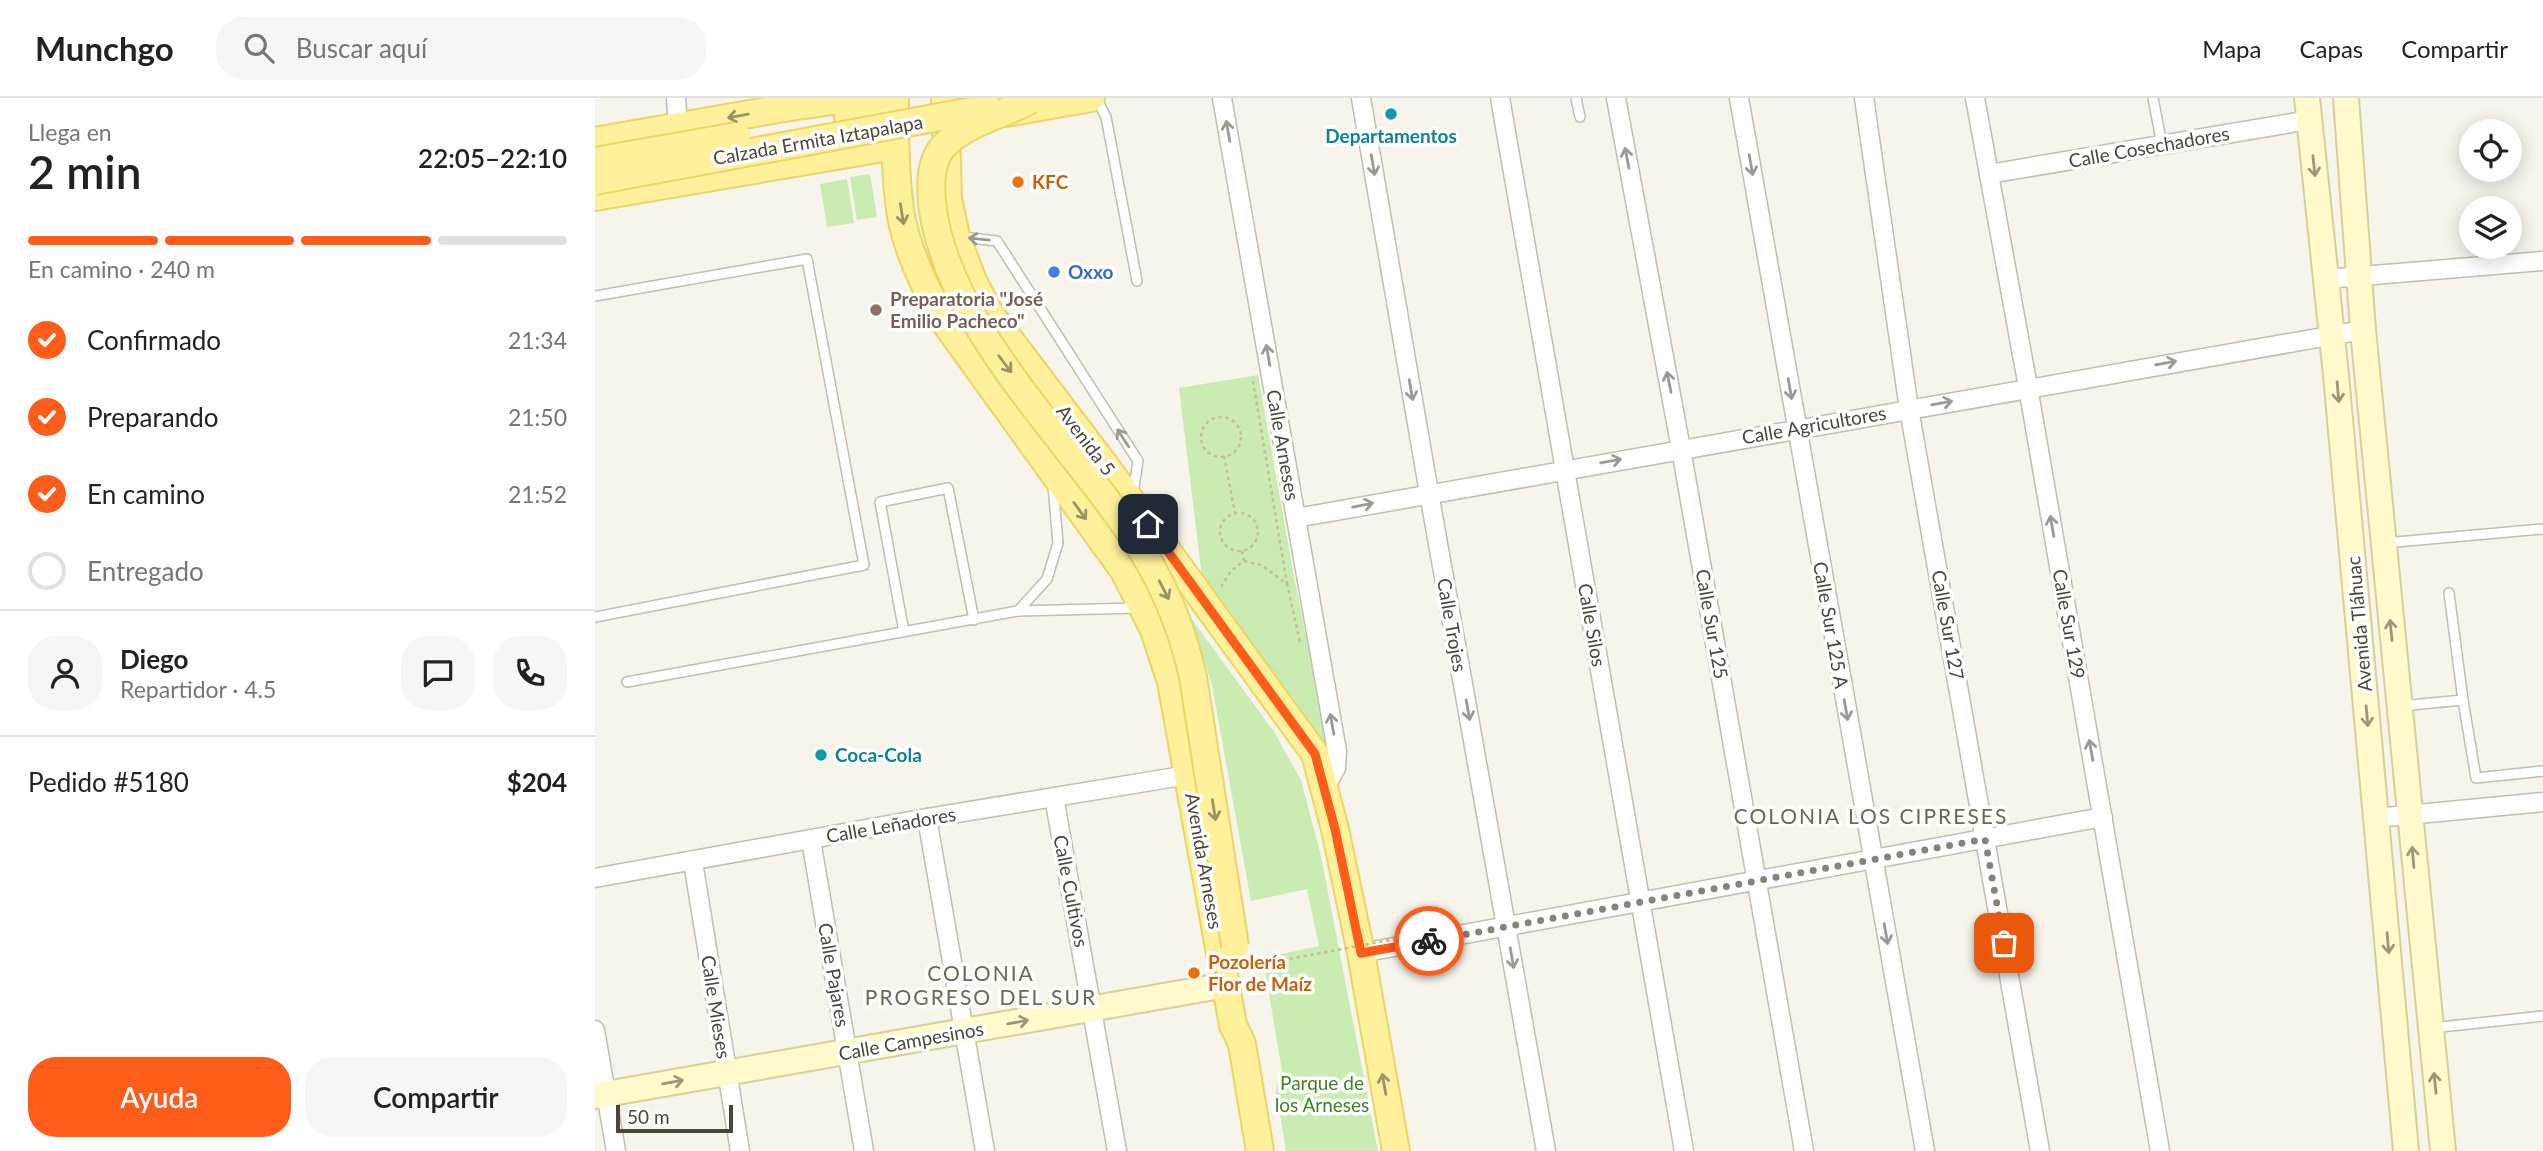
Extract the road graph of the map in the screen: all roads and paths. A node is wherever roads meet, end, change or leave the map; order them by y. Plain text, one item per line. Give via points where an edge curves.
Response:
1 (676, 98) edge
2 (892, 98) edge
3 (946, 98) edge
4 (953, 98) edge
5 (1222, 98) edge
6 (1361, 98) edge
7 (1500, 98) edge
8 (1576, 98) edge
9 (1616, 98) edge
10 (1739, 98) edge
11 (1864, 98) edge
12 (1975, 98) edge
13 (2153, 98) edge
14 (2346, 98) edge
15 (1064, 99) edge
16 (792, 103) edge
17 (851, 107) edge
18 (2308, 109) edge
19 (1580, 117) dead end
20 (946, 125) junction
21 (678, 126) junction
22 (595, 141) edge
23 (2162, 145) junction
24 (895, 146) junction
25 (823, 158) junction
26 (595, 161) edge
27 (1989, 174) junction
28 (595, 181) edge
29 (595, 197) edge
30 (957, 236) junction
31 (2543, 261) edge
32 (2359, 277) junction
33 (2326, 279) junction
34 (1137, 281) dead end
35 (595, 296) edge
36 (2363, 330) junction
37 (2332, 334) junction
38 (1253, 381) dead end
39 (2028, 387) junction
40 (1909, 409) junction
41 (1796, 428) junction
42 (1681, 449) junction
43 (1224, 456) junction
44 (1565, 469) junction
45 (1051, 472) junction
46 (1429, 493) junction
47 (1132, 502) junction
48 (1235, 513) junction
49 (1296, 518) junction
50 (2543, 528) edge
51 (2383, 543) junction
52 (1242, 551) junction
53 (1244, 561) junction
54 (1287, 584) junction
55 (2449, 593) dead end
56 (1138, 596) junction
57 (1210, 609) junction
58 (1018, 611) junction
59 (595, 617) edge
60 (974, 620) junction
61 (904, 632) junction
62 (1301, 648) dead end
63 (627, 682) dead end
64 (2463, 700) junction
65 (2399, 706) junction
66 (2543, 771) edge
67 (1188, 775) junction
68 (1324, 789) junction
69 (1054, 797) junction
70 (2543, 802) edge
71 (2409, 815) junction
72 (2103, 817) junction
73 (2376, 817) junction
74 (927, 818) junction
75 (1985, 839) junction
76 (811, 840) junction
77 (1873, 860) junction
78 (693, 862) junction
79 (595, 878) edge
80 (1757, 881) junction
81 (1641, 903) junction
82 (1506, 927) junction
83 (1417, 934) dead end
84 (1361, 953) junction
85 (1220, 979) junction
86 (1093, 1009) junction
87 (2543, 1016) edge
88 (2429, 1028) junction
89 (595, 1030) edge
90 (964, 1032) junction
91 (1242, 1044) junction
92 (847, 1052) junction
93 (726, 1073) junction
94 (601, 1095) edge
95 (616, 1151) edge
96 (740, 1151) edge
97 (864, 1151) edge
98 (985, 1151) edge
99 (1117, 1151) edge
100 (1260, 1151) edge
101 (1396, 1151) edge
102 (1546, 1151) edge
103 (1684, 1151) edge
104 (1804, 1151) edge
105 (1924, 1151) edge
106 (2040, 1151) edge
107 (2160, 1151) edge
108 (2406, 1151) edge
109 (2443, 1151) edge

1 - 21 street
2 - 17 main road via 875,107
2 - 24 main road
3 - 20 main road, Avenida 5
4 - 17 main road, Calzada Ermita Iztapalapa
49 -> 5 street, Calle Arneses
6 -> 46 street, Calle Trojes
7 - 44 street, Calle Silos
8 - 19 lane
42 -> 9 street, Calle Sur 125
10 -> 41 street, Calle Sur 125 A
11 - 40 street, Calle Sur 127
12 - 27 street, Calle Sur 129
13 - 23 lane
14 - 32 main road, Avenida Tláhuac
15 - 20 main road, Calzada Ermita Iztapalapa
15 - 28 main road, Calzada Ermita Iztapalapa, bridge
15 - 34 lane via 1106,117
15 -> 91 main road, bridge via 964,130 942,148 931,176 936,226 956,281 987,340 1135,540 1178,620 1197,698 1250,1028
16 - 17 main road, Calzada Ermita Iztapalapa
16 -> 21 main road, Calzada Ermita Iztapalapa
16 - 25 main road via 829,117 832,133
17 - 26 main road, Calzada Ermita Iztapalapa, bridge
18 - 23 street, Calle Cosechadores
18 -> 33 main road, Avenida Tláhuac
20 - 30 main road, Avenida 5 via 948,199
21 - 22 main road, Calzada Ermita Iztapalapa
23 - 27 street, Calle Cosechadores
24 - 25 main road, Calzada Ermita Iztapalapa
24 -> 45 main road via 901,217 925,288
25 - 29 main road, Calzada Ermita Iztapalapa
27 - 39 street, Calle Sur 129
30 - 47 main road, Avenida 5 via 991,314
47 -> 30 lane via 1138,461 997,241
31 - 32 street
32 - 33 street
32 - 36 main road, Avenida Tláhuac
33 - 37 main road, Avenida Tláhuac
35 - 59 lane via 807,259 864,565
36 - 37 street, Calle Agricultores
36 - 51 main road, Avenida Tláhuac
39 -> 37 street, Calle Agricultores
37 -> 73 main road, Avenida Tláhuac
38 - 54 path
40 -> 39 street, Calle Agricultores
72 -> 39 street, Calle Sur 129
40 - 41 street, Calle Agricultores
40 - 75 street, Calle Sur 127
41 - 42 street, Calle Agricultores
41 -> 77 street, Calle Sur 125 A
44 -> 42 street, Calle Agricultores
42 - 80 street, Calle Sur 125
43 - 43 path via 1211,454 1201,437 1211,420 1223,416 1239,427 1241,439 1235,451
43 - 48 path
44 - 46 street, Calle Agricultores
44 - 81 street, Calle Silos
45 -> 56 main road
45 - 58 lane via 1058,543 1047,579
49 -> 46 street, Calle Agricultores
46 -> 82 street, Calle Trojes
47 - 57 main road, Avenida 5
48 - 52 path via 1223,520 1220,539 1229,549
48 - 52 path via 1252,518 1258,529 1256,541
68 -> 49 street, Calle Arneses via 1336,768 1337,751
50 - 51 lane
65 -> 51 main road, Avenida Tláhuac
52 - 53 path
53 - 54 path via 1261,565
53 - 57 path via 1227,577
54 - 62 path
55 - 64 lane
56 - 58 lane
56 - 67 main road, Avenida Arneses via 1171,682
57 - 68 main road, Avenida 5 via 1315,754
58 - 60 lane
60 - 61 lane
60 - 61 lane via 948,488 880,502
61 - 63 lane
64 - 65 lane
64 - 66 lane via 2476,778
65 - 71 main road, Avenida Tláhuac
67 - 69 street, Calle Leñadores
67 - 85 main road, Avenida Arneses
68 - 84 main road
69 - 74 street, Calle Leñadores
69 - 86 street, Calle Cultivos
70 - 71 street
71 - 73 street
88 -> 71 main road, Avenida Tláhuac
72 - 75 street
72 - 107 street, Calle Sur 129
73 -> 108 main road, Avenida Tláhuac
74 - 76 street, Calle Leñadores
74 - 90 street
75 - 77 street
75 - 106 street, Calle Sur 127
76 - 78 street, Calle Leñadores
76 - 92 street, Calle Pajares
77 - 80 street
77 -> 105 street, Calle Sur 125 A
78 - 79 street, Calle Leñadores
78 - 93 street, Calle Mieses
80 - 81 street
80 - 104 street, Calle Sur 125
81 - 82 street
81 - 103 street, Calle Silos
82 - 84 street
82 -> 102 street, Calle Trojes
83 - 85 path, bridge
101 -> 84 main road
85 - 86 main road, Calle Campesinos
85 - 91 main road, Avenida Arneses
90 -> 86 main road, Calle Campesinos
86 - 99 street, Calle Cultivos
87 - 88 lane
109 -> 88 main road, Avenida Tláhuac
89 - 94 street
90 - 92 main road, Calle Campesinos
90 - 98 street
91 - 100 main road, Avenida Arneses
92 - 93 main road, Calle Campesinos
92 - 97 street, Calle Pajares
94 -> 93 main road, Calle Campesinos
93 - 96 street, Calle Mieses
94 - 95 street

